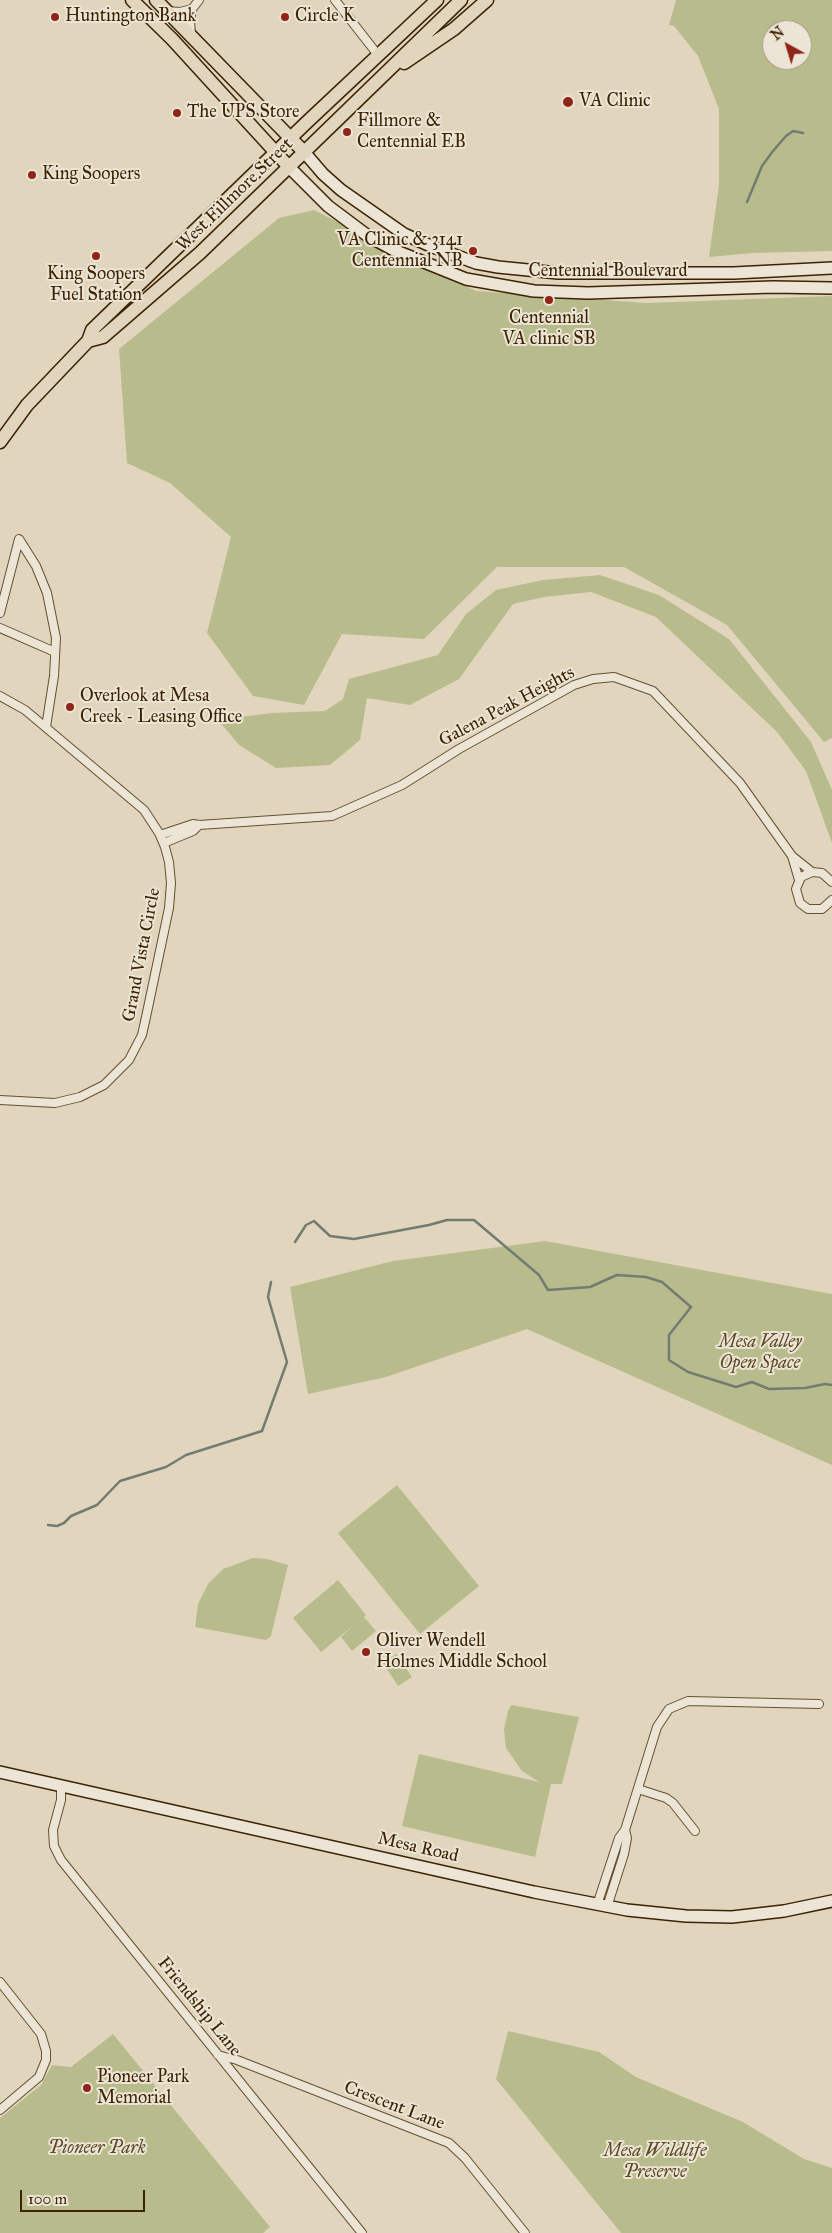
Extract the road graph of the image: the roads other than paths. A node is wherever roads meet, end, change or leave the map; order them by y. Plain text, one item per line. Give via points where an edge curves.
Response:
1 (132, 0) edge
2 (156, 0) edge
3 (199, 0) edge
4 (335, 0) edge
5 (437, 0) edge
6 (461, 0) edge
7 (487, 0) edge
8 (192, 9) junction
9 (167, 11) junction
10 (191, 35) junction
11 (378, 56) junction
12 (382, 77) junction
13 (290, 138) junction
14 (275, 153) junction
15 (305, 153) junction
16 (289, 168) junction
17 (832, 268) edge
18 (772, 271) junction
19 (773, 287) junction
20 (832, 288) edge
21 (88, 341) junction
22 (0, 442) edge
23 (0, 613) edge
24 (0, 628) edge
25 (55, 652) junction
26 (0, 696) edge
27 (46, 727) junction
28 (199, 825) junction
29 (160, 835) junction
30 (164, 843) junction
31 (792, 856) junction
32 (832, 871) edge
33 (812, 872) junction
34 (822, 873) junction
35 (799, 880) junction
36 (832, 882) edge
37 (832, 900) edge
38 (0, 1100) edge
39 (820, 1704) dead end
40 (0, 1772) edge
41 (61, 1786) junction
42 (638, 1789) junction
43 (625, 1830) junction
44 (695, 1831) dead end
45 (608, 1872) junction
46 (617, 1875) junction
47 (832, 1901) edge
48 (602, 1906) junction
49 (0, 1982) edge
50 (218, 2055) junction
51 (0, 2110) edge
52 (362, 2233) edge
53 (524, 2233) edge

1 - 14 main road, Centennial Boulevard via 172,39
2 - 9 main road, Centennial Boulevard
3 - 8 street
4 - 11 street
5 - 11 main road, West Fillmore Street
6 - 12 main road, West Fillmore Street
7 - 12 main road via 454,29
8 - 9 street
8 - 10 street
9 - 10 main road, Centennial Boulevard
10 - 13 main road, Centennial Boulevard
11 - 13 main road, West Fillmore Street
12 - 15 main road, West Fillmore Street
13 - 14 main road, West Fillmore Street
13 - 15 main road, Centennial Boulevard
14 - 16 main road, Centennial Boulevard
14 - 21 main road, West Fillmore Street via 92,330
15 - 16 main road, West Fillmore Street
15 - 18 main road, Centennial Boulevard via 341,190 404,234 476,263 558,273
16 - 19 main road, Centennial Boulevard via 328,206 368,236 466,279 534,291 588,293
16 - 21 main road, West Fillmore Street via 214,240 103,338
17 - 18 main road, Centennial Boulevard
18 - 19 main road
19 - 20 main road, Centennial Boulevard
21 - 22 main road, West Fillmore Street via 27,405
23 - 25 street via 19,539 36,566 47,593 56,638
24 - 25 street
25 - 27 street
26 - 27 street, Grand Vista Circle
27 - 29 street, Grand Vista Circle via 133,799
28 - 29 street, Galena Peak Heights
28 - 30 street, Galena Peak Heights via 193,831
28 - 31 street, Galena Peak Heights via 332,816 402,785 566,689 593,679 614,677 653,691 740,783
29 - 30 street, Grand Vista Circle
30 - 38 street, Grand Vista Circle via 170,862 169,908 142,1035 129,1060 104,1084 80,1097 55,1103
31 - 33 street
31 - 35 street
32 - 34 street
33 - 34 street
33 - 35 street
34 - 36 street
35 - 37 street via 796,894 803,907 819,910
39 - 42 street via 688,1701 674,1706 660,1720
40 - 41 main road, Mesa Road
41 - 48 main road, Mesa Road
41 - 50 street, Friendship Lane via 53,1830 54,1846 61,1860
42 - 43 street
42 - 44 street via 666,1798
43 - 45 street via 619,1838
43 - 46 street via 627,1838
45 - 46 street
45 - 48 street
46 - 48 street
47 - 48 main road, Mesa Road via 732,1917 686,1916
49 - 51 street via 41,2034 46,2060 39,2077
50 - 52 street, Friendship Lane
50 - 53 street, Crescent Lane via 449,2143 465,2158

